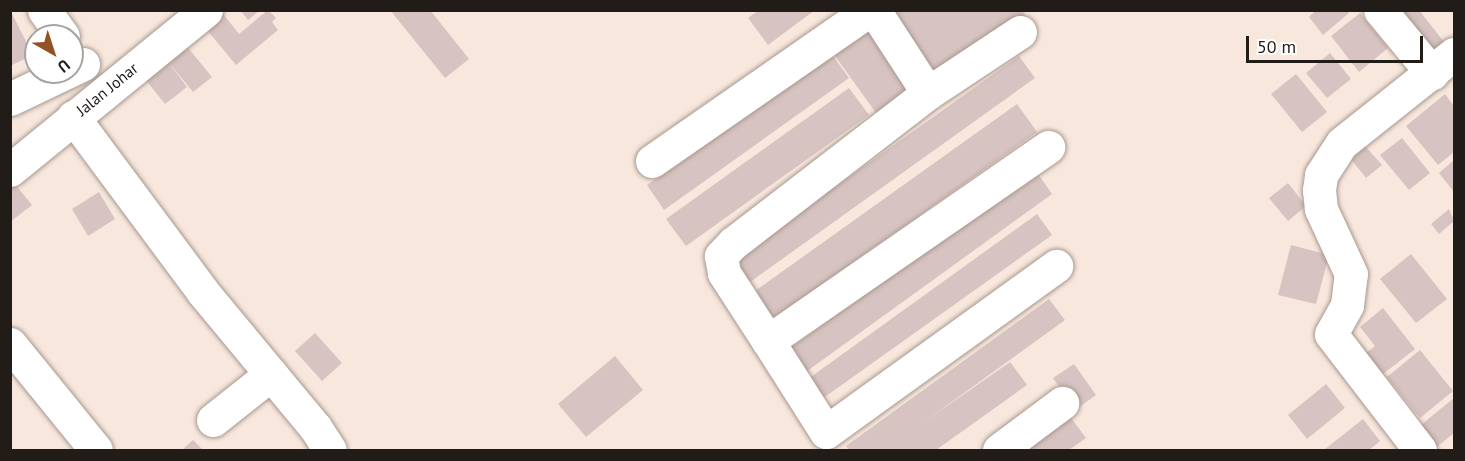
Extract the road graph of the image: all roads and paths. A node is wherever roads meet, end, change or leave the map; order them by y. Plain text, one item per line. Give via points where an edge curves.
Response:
1 (44, 10) edge
2 (206, 10) edge
3 (869, 10) edge
4 (874, 10) edge
5 (1380, 10) edge
6 (54, 24) edge
7 (1020, 32) dead end
8 (84, 63) edge
9 (1443, 63) edge
10 (34, 84) edge
11 (107, 89) junction
12 (927, 93) junction
13 (10, 99) edge
14 (74, 117) junction
15 (1048, 147) dead end
16 (652, 161) dead end
17 (10, 170) edge
18 (1056, 266) dead end
19 (768, 341) junction
20 (10, 344) edge
21 (271, 374) junction
22 (1062, 403) dead end
23 (213, 420) dead end
24 (833, 441) edge
25 (96, 450) edge
26 (330, 450) edge
27 (999, 450) edge
28 (1420, 450) edge

1 - 6 street
2 - 11 street, Jalan Johar
3 - 16 street
4 - 12 street
5 - 9 street
7 - 12 street
8 - 11 street
9 - 28 street via 1342,143 1321,175 1319,190 1321,209 1351,274 1347,305 1331,334
10 - 13 street
11 - 14 street, Jalan Johar
12 - 19 street via 721,256 723,273
14 - 17 street, Jalan Johar
14 - 21 street via 202,291
15 - 19 street
18 - 24 street
19 - 24 street
20 - 25 street
21 - 23 street
21 - 26 street
22 - 27 street

